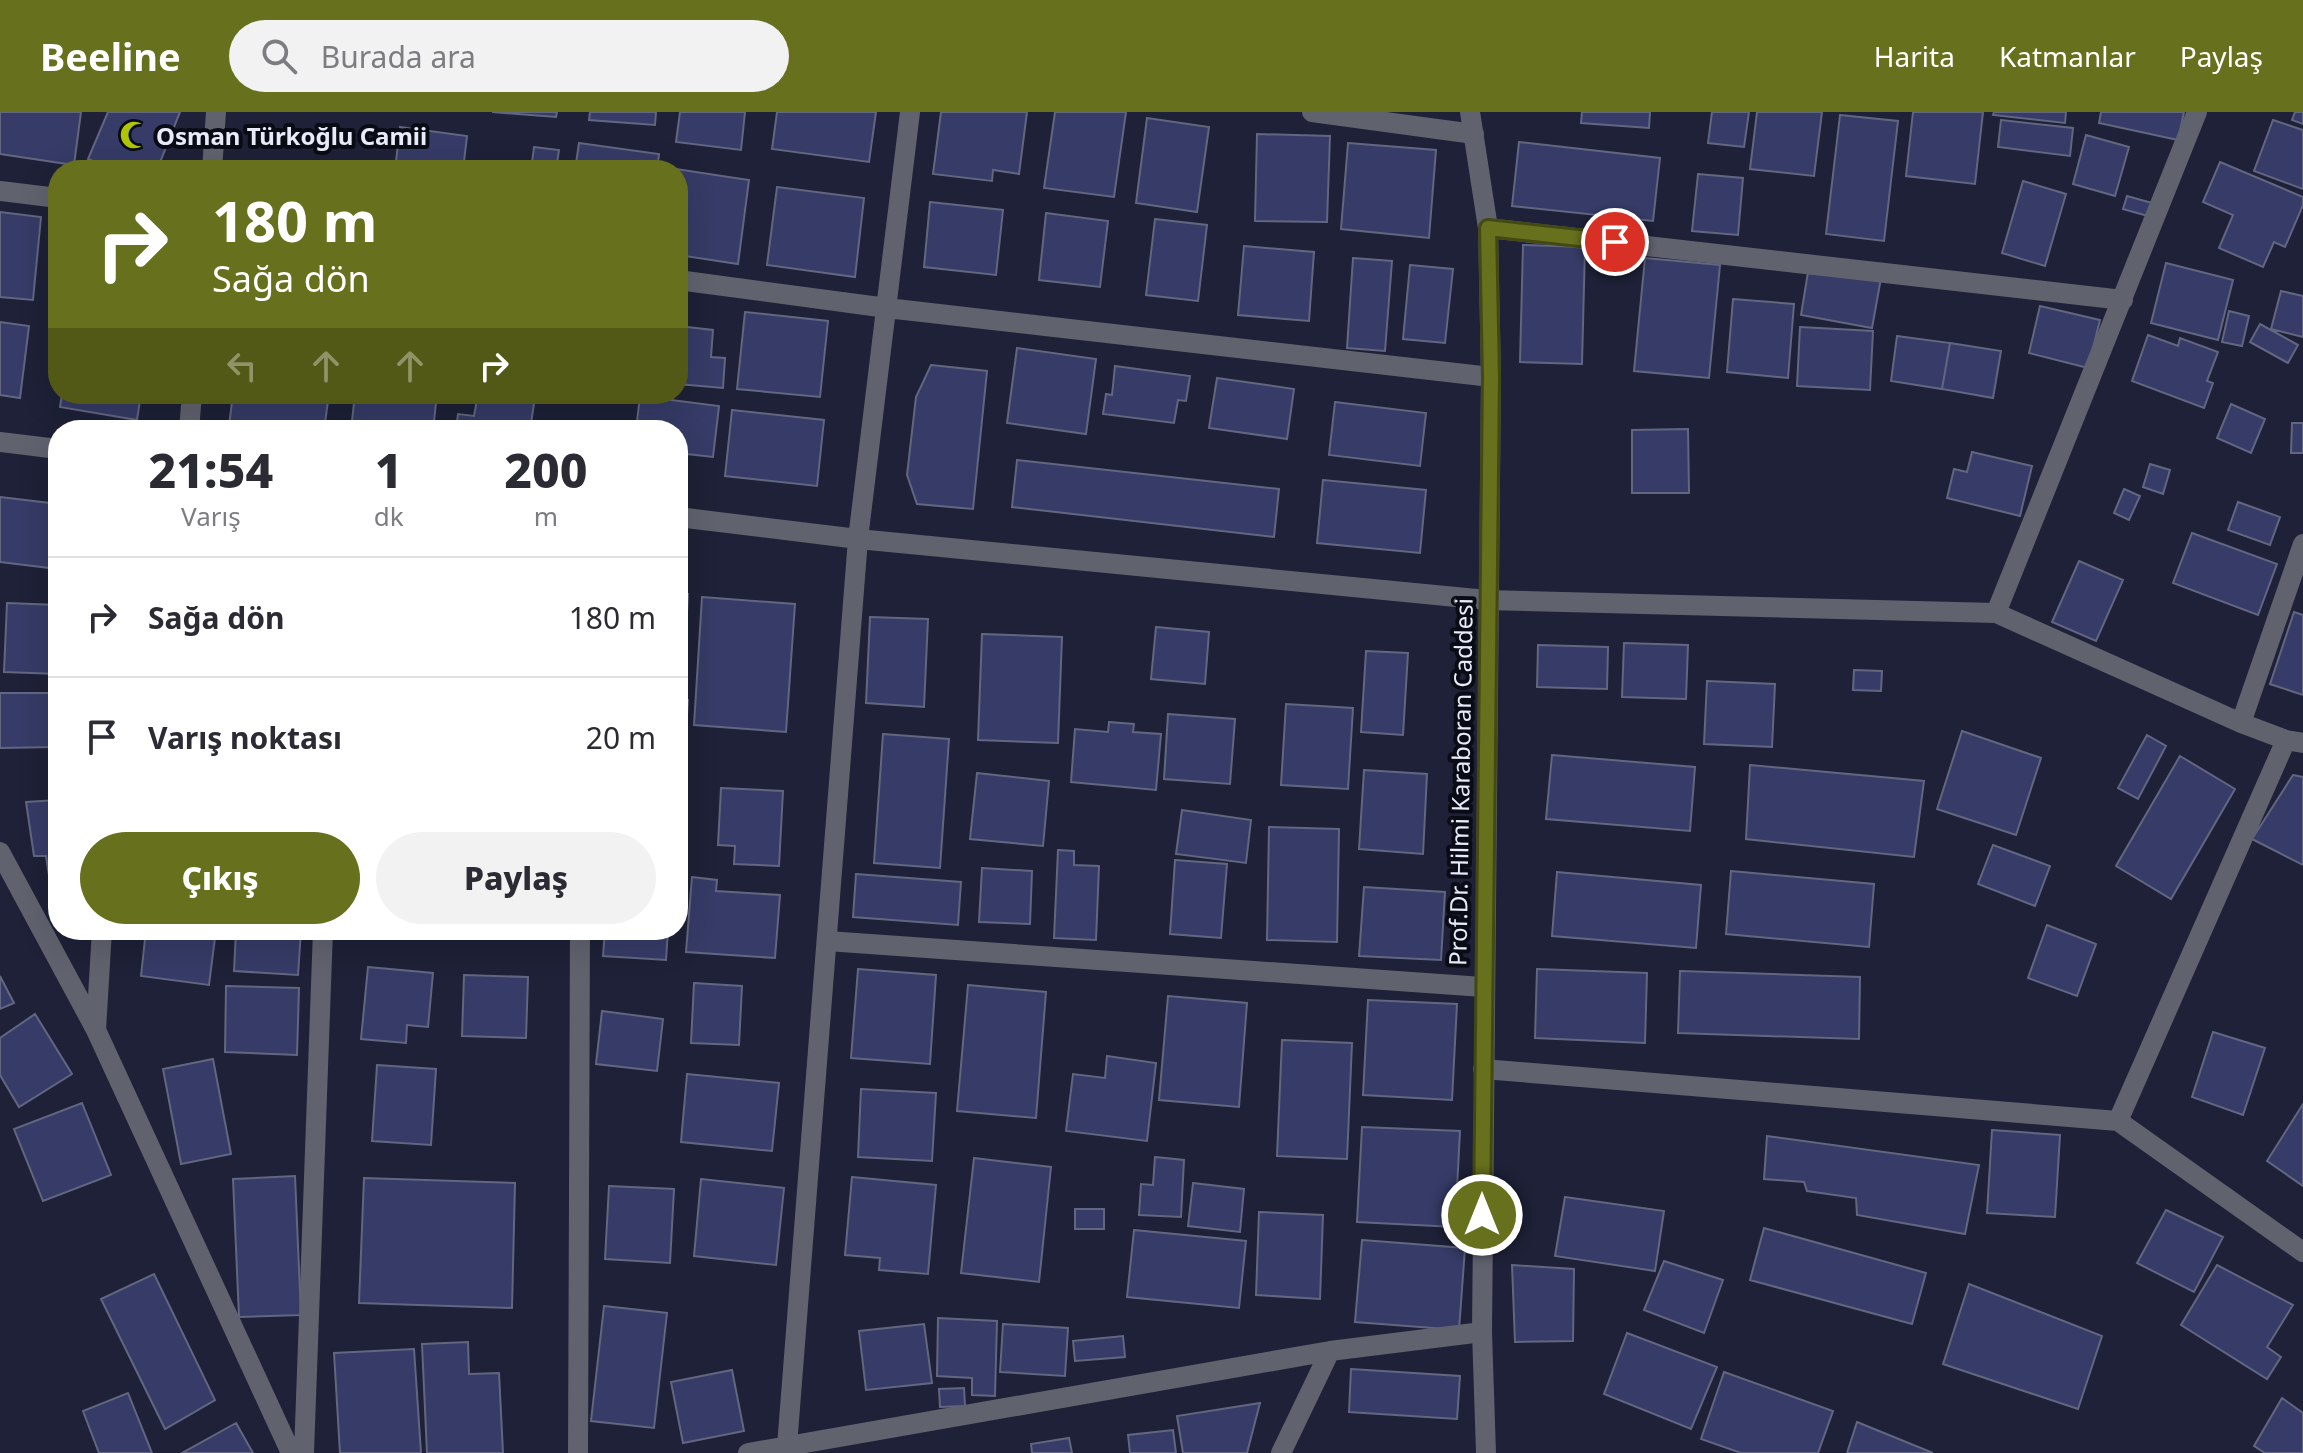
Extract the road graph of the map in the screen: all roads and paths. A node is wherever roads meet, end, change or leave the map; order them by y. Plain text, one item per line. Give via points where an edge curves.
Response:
1 (216, 112) edge
2 (910, 112) edge
3 (1312, 112) edge
4 (1470, 112) edge
5 (2197, 112) edge
6 (1474, 134) junction
7 (213, 160) edge
8 (0, 191) edge
9 (48, 197) edge
10 (1488, 228) junction
11 (688, 281) edge
12 (2123, 300) junction
13 (887, 308) junction
14 (1491, 377) junction
15 (0, 442) edge
16 (48, 448) edge
17 (688, 518) edge
18 (858, 539) junction
19 (2303, 544) edge
20 (1487, 600) junction
21 (1996, 613) junction
22 (2241, 723) junction
23 (2294, 742) edge
24 (0, 852) edge
25 (101, 940) edge
26 (323, 940) edge
27 (580, 940) edge
28 (827, 941) junction
29 (1483, 987) junction
30 (96, 1030) junction
31 (1483, 1069) junction
32 (2118, 1121) junction
33 (2303, 1252) edge
34 (1482, 1332) junction
35 (1330, 1351) junction
36 (787, 1446) junction
37 (291, 1453) edge
38 (304, 1453) edge
39 (578, 1453) edge
40 (748, 1453) edge
41 (1281, 1453) edge
42 (1486, 1453) edge

1 - 7 street
2 - 13 street
3 - 6 street
4 - 6 street, Prof.Dr. Hilmi Karaboran Caddesi
5 - 12 street
6 - 10 street, Prof.Dr. Hilmi Karaboran Caddesi
8 - 9 street
10 - 12 street
10 - 14 street, Prof.Dr. Hilmi Karaboran Caddesi
11 - 13 street
12 - 21 street
13 - 14 street
13 - 18 street
14 - 20 street, Prof.Dr. Hilmi Karaboran Caddesi
15 - 16 street
17 - 18 street
18 - 20 street
18 - 28 street
19 - 22 street
20 - 21 street
20 - 29 street, Prof.Dr. Hilmi Karaboran Caddesi
21 - 22 street
22 - 23 street
23 - 32 street
24 - 30 street
25 - 30 street
26 - 38 street
27 - 39 street
28 - 29 street
28 - 36 street
29 - 31 street, Prof.Dr. Hilmi Karaboran Caddesi
30 - 37 street
31 - 32 street
31 - 34 street, Prof.Dr. Hilmi Karaboran Caddesi
32 - 33 street
34 - 35 street
34 - 42 street, Prof.Dr. Hilmi Karaboran Caddesi
35 - 36 street
35 - 41 street
36 - 40 street

